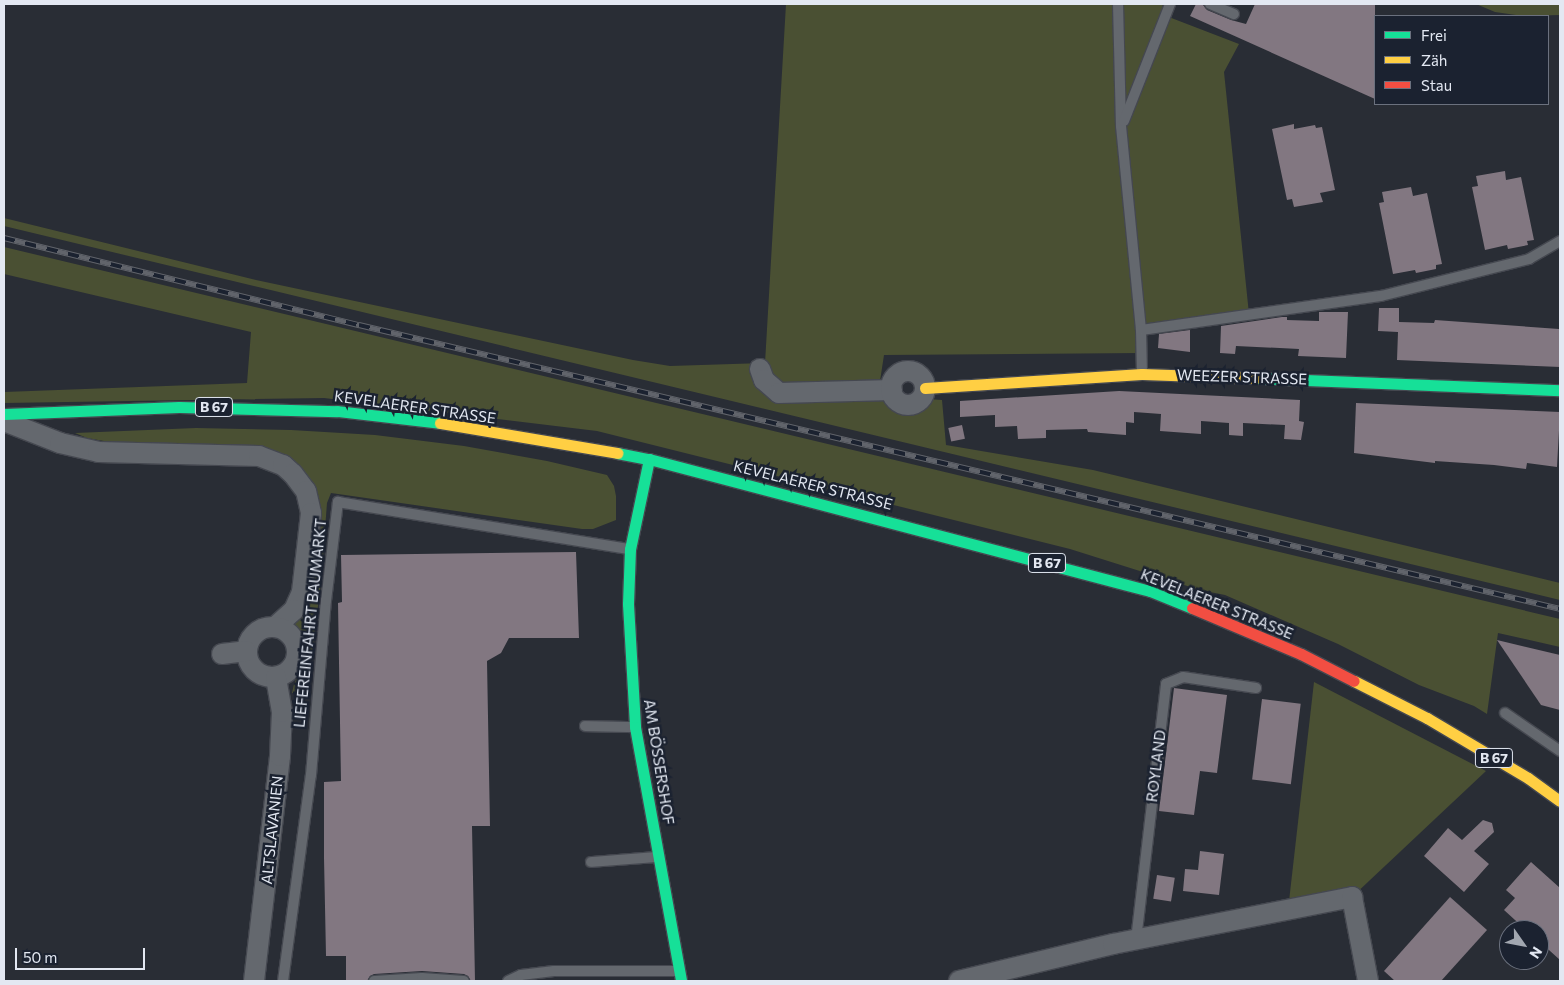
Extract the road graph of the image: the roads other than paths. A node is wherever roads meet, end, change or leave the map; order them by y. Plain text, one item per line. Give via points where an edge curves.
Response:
1 (1118, 4) edge
2 (1170, 4) edge
3 (1210, 4) edge
4 (1234, 14) dead end
5 (1122, 126) junction
6 (1560, 241) edge
7 (1141, 330) junction
8 (760, 369) dead end
9 (1142, 374) junction
10 (925, 388) joint
11 (1560, 390) edge
12 (4, 414) edge
13 (4, 420) edge
14 (649, 459) junction
15 (630, 549) junction
16 (275, 626) junction
17 (246, 651) junction
18 (222, 654) dead end
19 (276, 678) junction
20 (1256, 688) dead end
21 (1505, 713) dead end
22 (585, 726) dead end
23 (635, 727) junction
24 (1560, 751) edge
25 (1560, 801) edge
26 (660, 857) junction
27 (591, 862) dead end
28 (1136, 940) junction
29 (680, 976) edge
30 (254, 981) edge
31 (283, 981) edge
32 (374, 981) edge
33 (464, 981) edge
34 (508, 981) edge
35 (959, 981) edge
36 (1368, 981) edge

1 - 5 lane
2 - 5 lane
3 - 4 lane
5 - 7 lane
6 - 7 lane via 1529,259 1381,296
7 - 9 lane
8 - 10 street, WEEZER STRASSE via 764,380 779,392 892,390 895,378 905,372 921,377
9 - 10 main road, WEEZER STRASSE
9 - 11 main road, WEEZER STRASSE
12 - 14 main road, KEVELAERER STRASSE / B 67 via 179,407 337,411 424,420
13 - 16 street via 60,443 98,452 259,456 283,466 306,491 311,513 302,592 294,610
14 - 15 main road, AM BÖSSERSHOF
14 - 25 main road, KEVELAERER STRASSE / B 67 via 1150,591 1301,654 1418,713 1528,778
15 - 23 main road, AM BÖSSERSHOF via 628,604
15 - 31 lane, LIEFEREINFAHRT BAUMARKT via 338,502 311,776
16 - 17 street via 261,629 250,638
16 - 19 street via 288,632 297,644 297,659 290,671
17 - 18 street
17 - 19 street via 250,666 261,676
19 - 30 street, ALTSLAVANIEN via 282,712 280,756
20 - 28 lane, ROYLAND via 1183,677 1166,684
21 - 24 lane
22 - 23 lane
23 - 26 main road, AM BÖSSERSHOF
26 - 27 lane
26 - 29 main road, AM BÖSSERSHOF
28 - 35 street
28 - 36 street via 1352,897
29 - 34 lane via 554,971 521,975
32 - 33 lane via 422,978

